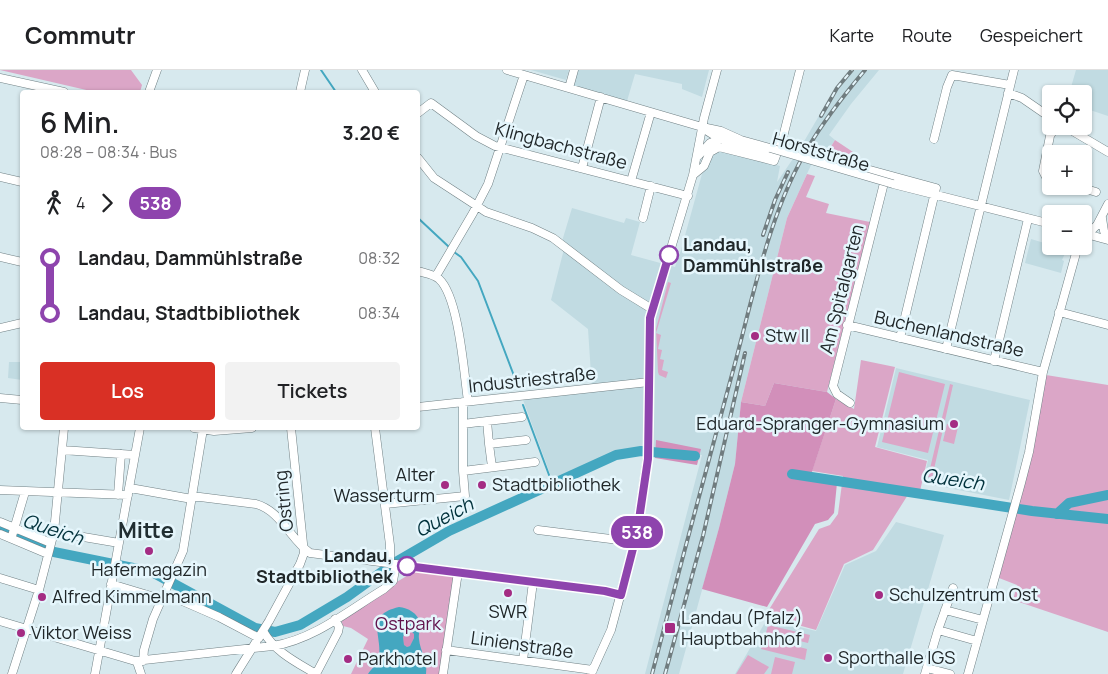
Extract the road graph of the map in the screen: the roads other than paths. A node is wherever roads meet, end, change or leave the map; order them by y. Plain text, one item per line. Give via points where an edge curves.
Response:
1 (157, 70) edge
2 (305, 70) edge
3 (362, 70) edge
4 (507, 70) edge
5 (574, 70) edge
6 (717, 70) edge
7 (800, 70) edge
8 (1014, 70) edge
9 (524, 75) junction
10 (0, 78) edge
11 (569, 88) junction
12 (1009, 89) junction
13 (55, 90) edge
14 (150, 90) edge
15 (300, 90) edge
16 (374, 90) edge
17 (600, 97) junction
18 (420, 112) edge
19 (651, 112) junction
20 (1042, 112) edge
21 (702, 128) junction
22 (1079, 135) edge
23 (721, 139) junction
24 (934, 139) dead end
25 (740, 142) junction
26 (501, 148) junction
27 (1108, 152) edge
28 (698, 158) junction
29 (420, 160) edge
30 (582, 168) junction
31 (870, 170) dead end
32 (694, 175) junction
33 (886, 175) junction
34 (0, 177) edge
35 (631, 181) junction
36 (20, 182) edge
37 (651, 186) junction
38 (1092, 191) edge
39 (1096, 192) dead end
40 (935, 195) junction
41 (688, 196) junction
42 (1108, 204) edge
43 (477, 206) junction
44 (980, 206) junction
45 (643, 218) dead end
46 (1102, 218) junction
47 (1028, 219) junction
48 (1042, 222) edge
49 (1092, 230) edge
50 (1092, 236) edge
51 (1108, 239) edge
52 (1075, 255) edge
53 (0, 257) edge
54 (20, 262) edge
55 (420, 272) edge
56 (436, 276) junction
57 (652, 309) junction
58 (1059, 312) junction
59 (20, 323) edge
60 (847, 325) junction
61 (1108, 325) edge
62 (0, 328) edge
63 (900, 338) junction
64 (946, 349) junction
65 (994, 360) junction
66 (1043, 372) junction
67 (649, 382) junction
68 (0, 398) edge
69 (20, 400) edge
70 (465, 402) junction
71 (850, 403) dead end
72 (420, 407) edge
73 (522, 417) dead end
74 (487, 421) junction
75 (463, 424) junction
76 (64, 430) edge
77 (140, 430) edge
78 (203, 430) joint
79 (224, 430) edge
80 (291, 430) edge
81 (375, 430) edge
82 (526, 440) dead end
83 (489, 444) junction
84 (62, 450) junction
85 (121, 454) junction
86 (135, 455) junction
87 (535, 462) dead end
88 (492, 467) junction
89 (463, 471) junction
90 (0, 490) edge
91 (25, 492) junction
92 (129, 492) junction
93 (63, 493) junction
94 (118, 495) junction
95 (192, 498) junction
96 (385, 504) junction
97 (0, 522) edge
98 (538, 530) dead end
99 (13, 532) junction
100 (54, 532) junction
101 (0, 534) edge
102 (635, 542) junction
103 (119, 543) junction
104 (51, 544) junction
105 (304, 548) junction
106 (48, 554) junction
107 (390, 564) junction
108 (458, 572) junction
109 (0, 578) edge
110 (533, 582) junction
111 (112, 584) junction
112 (953, 588) dead end
113 (39, 590) junction
114 (163, 593) junction
115 (621, 595) junction
116 (945, 610) junction
117 (335, 619) junction
118 (983, 620) junction
119 (0, 621) edge
120 (26, 630) junction
121 (938, 630) junction
122 (261, 634) junction
123 (977, 640) junction
124 (273, 646) junction
125 (252, 648) junction
126 (446, 650) junction
127 (98, 651) junction
128 (523, 660) junction
129 (140, 661) junction
130 (926, 671) edge
131 (592, 672) edge
132 (12, 674) edge
133 (95, 674) edge
134 (140, 674) edge
135 (236, 674) edge
136 (316, 674) edge
137 (443, 674) edge
138 (950, 674) edge
139 (968, 674) edge

1 - 14 street
2 - 15 street
3 - 16 street
4 - 9 street, Horststraße
5 - 11 street
6 - 21 street
7 - 32 street via 774,162 722,147 710,152 704,166
8 - 12 street
9 - 11 street, Horststraße
9 - 26 street
10 - 13 street
11 - 17 street, Horststraße
12 - 20 street
12 - 24 street via 952,75
12 - 44 street
17 - 19 street, Horststraße
17 - 30 street
18 - 26 street, Klingbachstraße via 431,104 476,136
19 - 21 street, Horststraße
19 - 35 street
21 - 23 street, Horststraße
21 - 25 street, Horststraße via 720,131
21 - 28 street
22 - 27 street
23 - 25 street, Horststraße
23 - 28 street via 708,145
25 - 40 street, Horststraße via 918,194
26 - 30 street, Klingbachstraße
26 - 43 street
28 - 32 street
29 - 43 street via 434,178
30 - 35 street, Klingbachstraße
31 - 33 street, Horststraße
32 - 41 street
33 - 40 street, Horststraße via 936,188
33 - 60 street, Am Spitalgarten
34 - 36 street
35 - 37 street, Klingbachstraße
37 - 41 street, Klingbachstraße
37 - 45 street
38 - 39 street
40 - 44 street, Horststraße
40 - 63 street
41 - 57 street
42 - 46 street
43 - 56 street
43 - 57 street via 553,238 620,290
44 - 47 street, Horststraße
44 - 64 street
46 - 49 street
46 - 51 street
47 - 48 street, Horststraße
47 - 65 street
50 - 51 street
52 - 58 street
53 - 54 street
55 - 56 street
56 - 70 street via 443,284 457,319
57 - 67 street
58 - 61 street
58 - 66 street
59 - 62 street
60 - 63 street, Buchenlandstraße
60 - 71 street, Am Spitalgarten via 833,386 837,394
63 - 64 street, Buchenlandstraße
64 - 65 street, Buchenlandstraße
65 - 66 street, Buchenlandstraße
66 - 118 street via 1029,452
67 - 70 street, Industriestraße
67 - 102 street via 648,459
68 - 69 street
70 - 72 street, Industriestraße
70 - 75 street
73 - 74 street
74 - 75 street
74 - 83 street
75 - 89 street
76 - 84 street
77 - 86 street
78 - 79 street
78 - 95 street
80 - 105 street, Ostring
81 - 96 street
82 - 83 street
83 - 88 street
84 - 85 street
84 - 93 street
85 - 86 street
85 - 94 street
86 - 92 street
87 - 88 street
88 - 89 street
89 - 96 street via 465,496
90 - 91 street
91 - 93 street
91 - 99 street
92 - 94 street
92 - 95 street
92 - 103 street
93 - 94 street
93 - 100 street
95 - 105 street via 260,505 274,514
95 - 114 street via 183,551
96 - 107 street
97 - 99 street
98 - 102 street
99 - 104 street
100 - 103 street
100 - 104 street
101 - 106 street
102 - 115 street
103 - 111 street
104 - 106 street
105 - 107 street via 312,553
105 - 122 street, Ostring via 300,564
106 - 113 street
107 - 108 street
107 - 117 street via 394,576 389,585
108 - 110 street
108 - 126 street
109 - 113 street
110 - 115 street
110 - 128 street
111 - 114 street
111 - 127 street
112 - 116 street
113 - 120 street
114 - 122 street
114 - 129 street
115 - 131 street via 609,637
116 - 118 street
116 - 121 street
117 - 124 street via 303,638
117 - 136 street via 338,632
118 - 123 street
119 - 120 street
120 - 127 street
120 - 132 street
121 - 123 street
121 - 130 street
122 - 124 street
122 - 125 street, Ostring
123 - 139 street
124 - 125 street
124 - 136 street
125 - 129 street
125 - 135 street, Ostring
126 - 128 street, Linienstraße
126 - 137 street
127 - 129 street
127 - 133 street
128 - 131 street, Linienstraße
129 - 134 street
130 - 138 street

